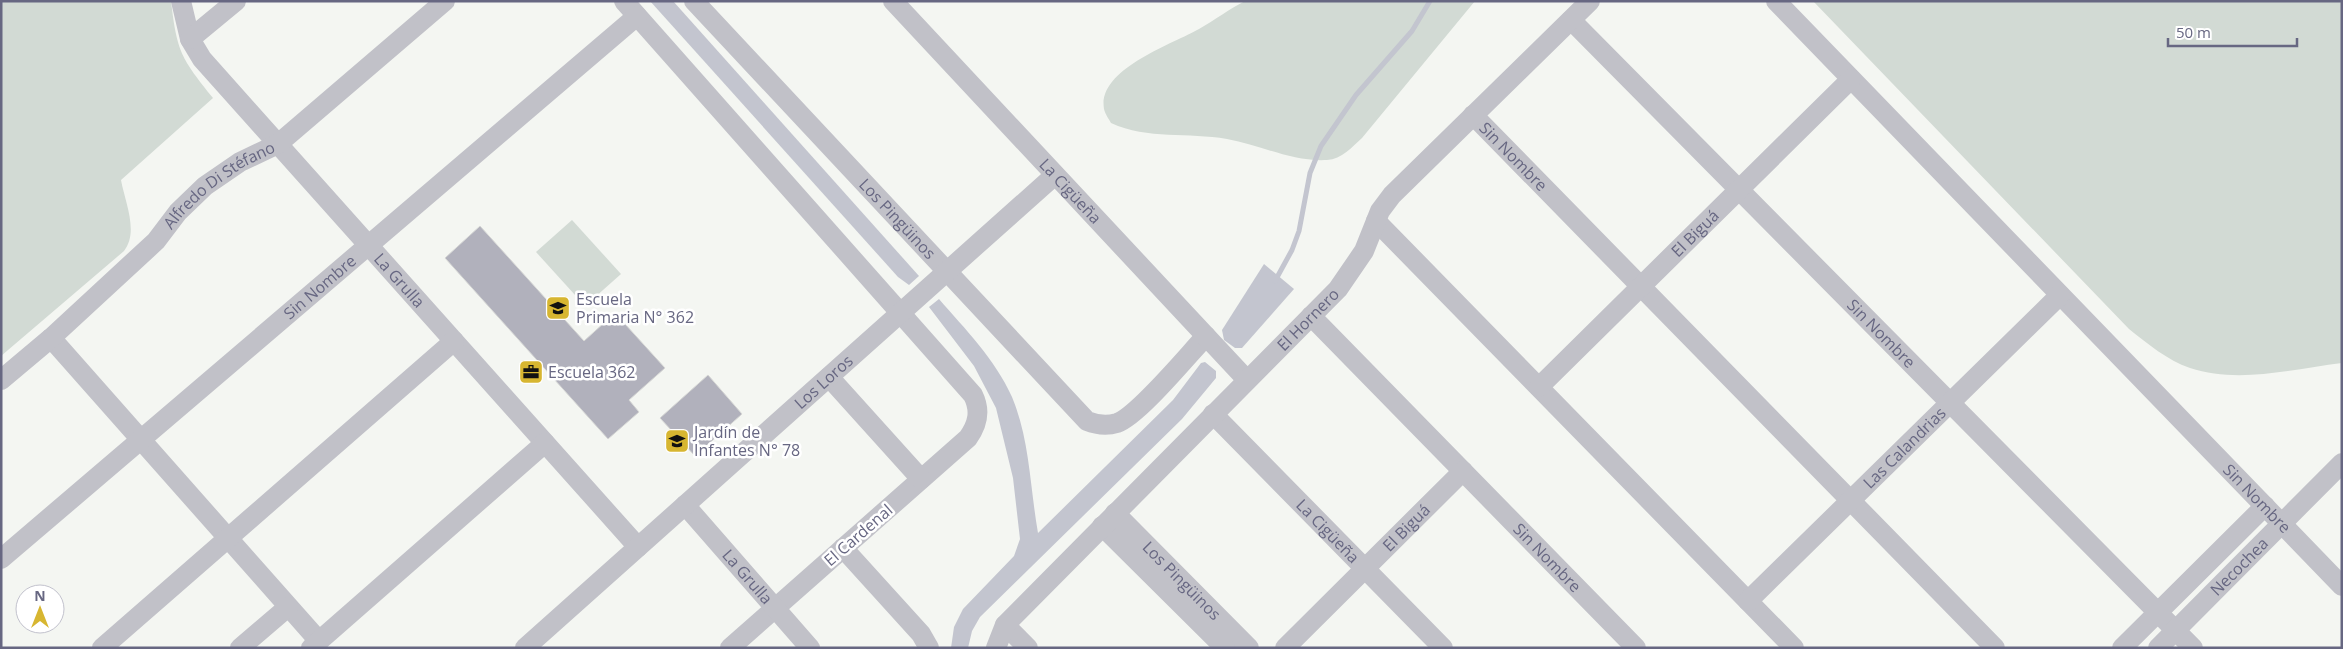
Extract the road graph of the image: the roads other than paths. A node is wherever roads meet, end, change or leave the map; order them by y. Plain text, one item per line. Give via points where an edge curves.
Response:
1 (181, 1) edge
2 (236, 1) edge
3 (445, 1) edge
4 (624, 1) edge
5 (694, 1) edge
6 (893, 1) edge
7 (1590, 1) edge
8 (1776, 1) edge
9 (637, 16) junction
10 (1571, 20) junction
11 (190, 39) junction
12 (1851, 79) junction
13 (1473, 115) junction
14 (278, 144) junction
15 (1055, 175) junction
16 (1739, 189) junction
17 (1376, 221) junction
18 (368, 245) junction
19 (946, 272) junction
20 (1641, 286) junction
21 (2060, 295) junction
22 (900, 313) junction
23 (1311, 316) junction
24 (1206, 336) junction
25 (50, 338) junction
26 (454, 341) junction
27 (829, 377) junction
28 (1, 380) edge
29 (1247, 380) junction
30 (1539, 387) junction
31 (1950, 403) junction
32 (1213, 414) junction
33 (140, 440) junction
34 (545, 443) junction
35 (2342, 463) edge
36 (1463, 470) junction
37 (921, 479) junction
38 (1850, 501) junction
39 (685, 505) junction
40 (2265, 506) junction
41 (1108, 519) junction
42 (2282, 525) junction
43 (228, 538) junction
44 (638, 547) junction
45 (843, 548) junction
46 (1, 559) edge
47 (1365, 568) junction
48 (2342, 586) edge
49 (1748, 601) junction
50 (288, 607) junction
51 (775, 608) junction
52 (2158, 612) junction
53 (1005, 625) junction
54 (2176, 630) junction
55 (315, 644) edge
56 (102, 648) edge
57 (240, 648) edge
58 (525, 648) edge
59 (730, 648) edge
60 (810, 648) edge
61 (929, 648) edge
62 (996, 648) edge
63 (1028, 648) edge
64 (1225, 648) edge
65 (1249, 648) edge
66 (1285, 648) edge
67 (1443, 648) edge
68 (1636, 648) edge
69 (1794, 648) edge
70 (1995, 648) edge
71 (2122, 648) edge
72 (2158, 648) edge
73 (2193, 648) edge

1 - 11 street, La Grulla
2 - 11 street
3 - 14 street, Alfredo Di Stéfano
4 - 9 street
5 - 19 street, Los Pingüinos
6 - 15 street, La Cigüeña
7 - 10 street, El Hornero
8 - 12 street, Sin Nombre
9 - 18 street, Sin Nombre
9 - 22 street
10 - 13 street, El Hornero
10 - 16 street, Sin Nombre
11 - 14 street, La Grulla via 202,60
12 - 16 street, El Biguá
12 - 21 street, Sin Nombre
13 - 17 street, El Hornero via 1392,195
13 - 20 street, Sin Nombre
14 - 18 street, La Grulla
14 - 25 street, Alfredo Di Stéfano via 240,162 205,186 178,212 156,240
15 - 19 street, Los Loros
15 - 24 street, La Cigüeña
16 - 20 street, El Biguá
16 - 31 street, Sin Nombre
17 - 23 street, El Hornero via 1352,271
17 - 30 street
18 - 26 street, La Grulla
18 - 33 street, Sin Nombre
19 - 22 street, Los Loros
19 - 24 street, Los Pingüinos via 1081,416 1097,425 1117,423 1133,414
20 - 30 street, El Biguá
20 - 38 street, Sin Nombre
21 - 31 street, Las Calandrias
21 - 40 street, Sin Nombre
22 - 27 street, Los Loros
22 - 37 street, El Cardenal via 973,396 978,416 968,438
23 - 29 street, El Hornero
23 - 36 street, Sin Nombre
24 - 29 street, La Cigüeña
25 - 28 street, Alfredo Di Stéfano
25 - 33 street
26 - 34 street, La Grulla
26 - 43 street
27 - 37 street
27 - 39 street, Los Loros
29 - 32 street, El Hornero
30 - 49 street
31 - 38 street, Las Calandrias
31 - 52 street, Sin Nombre
32 - 41 street, El Hornero
32 - 47 street, La Cigüeña
33 - 43 street
33 - 46 street, Sin Nombre
34 - 44 street, La Grulla
34 - 55 street
35 - 42 street, Necochea
36 - 47 street, El Biguá
36 - 68 street, Sin Nombre
37 - 45 street, El Cardenal
38 - 49 street, Las Calandrias
38 - 70 street, Sin Nombre
39 - 44 street, Los Loros
39 - 51 street, La Grulla
40 - 42 street, Sin Nombre
40 - 52 street, Necochea
41 - 53 street, El Hornero
41 - 64 street, Los Pingüinos
41 - 65 street, Los Pingüinos
42 - 48 street, Sin Nombre
42 - 54 street, Necochea
43 - 50 street
43 - 56 street
44 - 58 street, Los Loros
45 - 51 street, El Cardenal
45 - 61 street via 921,634
47 - 66 street, El Biguá
47 - 67 street, La Cigüeña
49 - 69 street
50 - 55 street
50 - 57 street
51 - 59 street, El Cardenal
51 - 60 street, La Grulla
52 - 54 street, Sin Nombre
52 - 71 street, Necochea
53 - 62 street
53 - 63 street
54 - 72 street, Necochea
54 - 73 street, Sin Nombre

